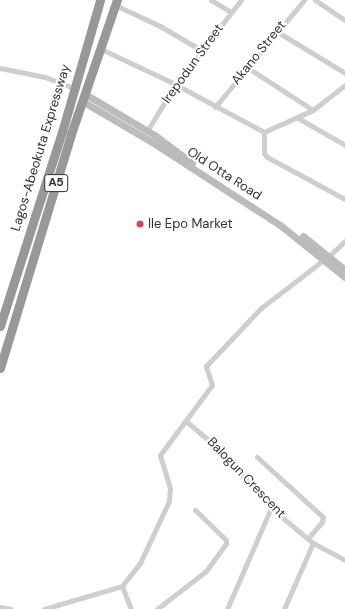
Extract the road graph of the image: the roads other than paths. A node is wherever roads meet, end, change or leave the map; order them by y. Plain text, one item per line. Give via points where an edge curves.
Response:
1 (100, 0) edge
2 (211, 0) edge
3 (241, 0) edge
4 (304, 0) edge
5 (315, 0) edge
6 (116, 3) edge
7 (231, 12) junction
8 (345, 20) edge
9 (276, 32) junction
10 (101, 49) junction
11 (201, 50) junction
12 (0, 68) edge
13 (248, 68) junction
14 (345, 73) edge
15 (175, 85) junction
16 (345, 85) edge
17 (74, 88) junction
18 (342, 91) edge
19 (83, 97) junction
20 (215, 107) junction
21 (314, 110) junction
22 (298, 118) junction
23 (147, 131) junction
24 (264, 132) junction
25 (345, 144) edge
26 (345, 199) edge
27 (345, 241) edge
28 (327, 257) junction
29 (345, 270) edge
30 (345, 277) edge
31 (0, 326) edge
32 (0, 368) edge
33 (186, 422) junction
34 (257, 457) dead end
35 (271, 508) junction
36 (195, 510) dead end
37 (308, 538) junction
38 (313, 542) junction
39 (345, 560) edge
40 (122, 586) junction
41 (0, 606) edge
42 (9, 609) edge
43 (44, 609) edge
44 (131, 609) edge
45 (157, 609) edge
46 (227, 609) edge
47 (284, 609) edge

1 - 17 highway, Lagos-Abeokuta Expressway / A5
2 - 7 street
3 - 7 street, Irepodun Street
4 - 9 street, Akano Street
5 - 8 street
6 - 10 highway, Lagos-Abeokuta Expressway / A5
6 - 11 street
7 - 11 street, Irepodun Street
9 - 13 street, Akano Street
9 - 14 street
10 - 15 street
10 - 19 highway, Lagos-Abeokuta Expressway / A5
11 - 15 street, Irepodun Street
12 - 17 street via 45,77
13 - 20 street, Akano Street
13 - 21 street
15 - 20 street
15 - 23 street, Irepodun Street
16 - 18 street
17 - 31 highway, Lagos-Abeokuta Expressway / A5
18 - 21 street
19 - 23 main road
19 - 28 main road, Old Otta Road
19 - 32 highway, Lagos-Abeokuta Expressway / A5
20 - 24 street
21 - 22 street
22 - 24 street
22 - 25 street
23 - 28 main road
24 - 26 street via 264,153 267,157
27 - 28 street
28 - 29 main road, Old Otta Road
28 - 30 main road, Old Otta Road
28 - 33 street via 261,308 206,366 212,385
33 - 35 street, Balogun Crescent via 218,448
33 - 40 street via 160,455 170,488 169,501 140,563
34 - 37 street via 323,517 322,522
35 - 37 street, Balogun Crescent
35 - 46 street
36 - 45 street via 226,540 226,543 206,571
37 - 38 street, Balogun Crescent
38 - 39 street, Balogun Crescent
38 - 47 street
40 - 43 street
40 - 44 street
41 - 42 street

